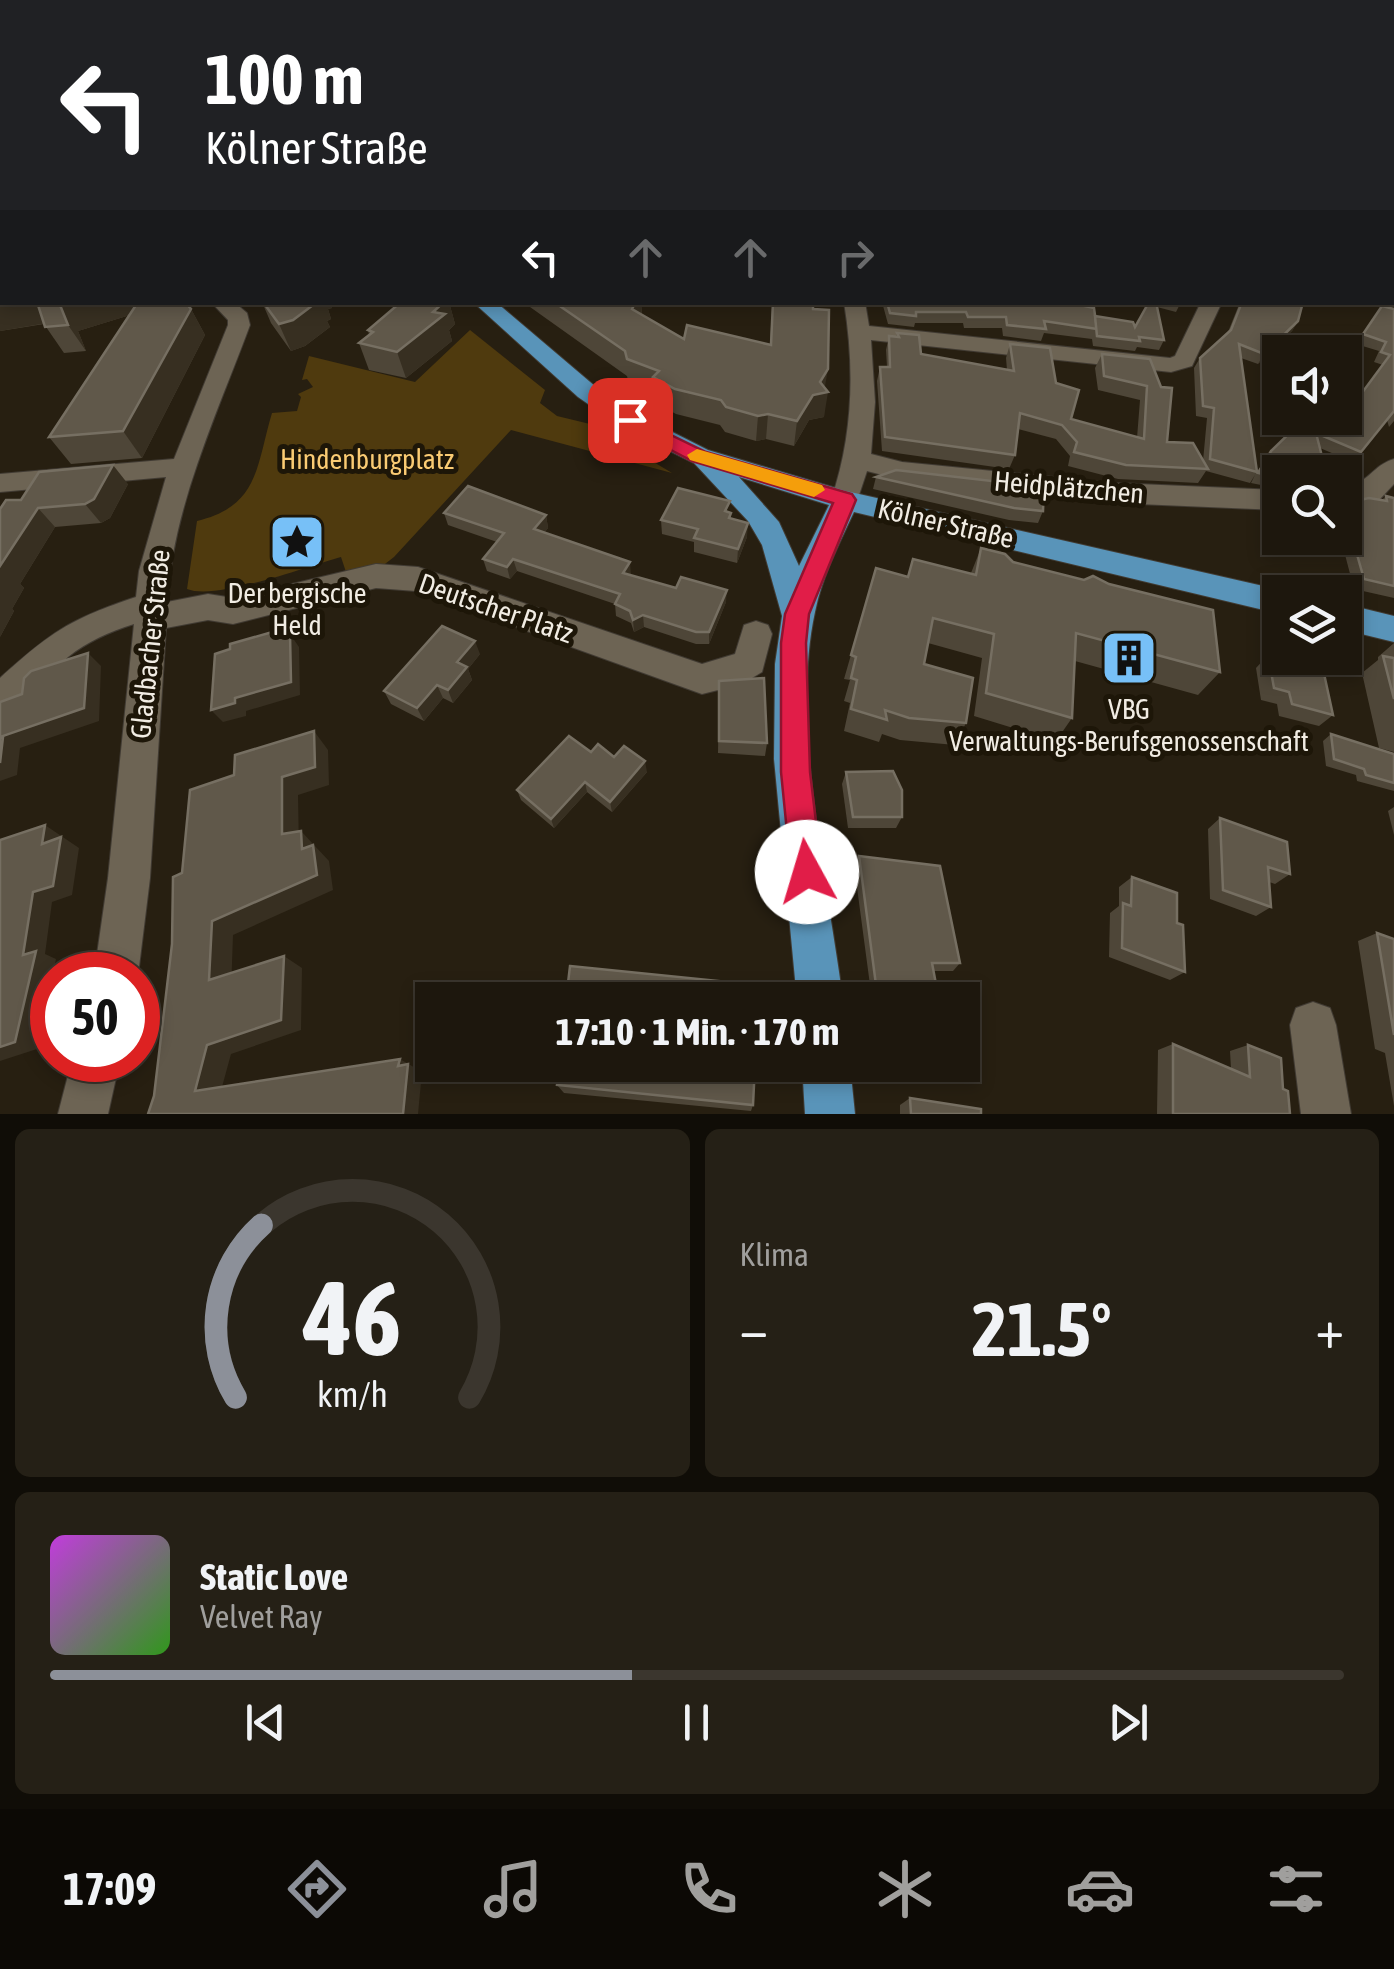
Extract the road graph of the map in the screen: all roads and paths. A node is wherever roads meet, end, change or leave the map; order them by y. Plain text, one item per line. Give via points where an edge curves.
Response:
1 (486, 305) edge
2 (855, 305) edge
3 (1211, 305) edge
4 (231, 309) edge
5 (861, 332) junction
6 (699, 456) junction
7 (860, 460) junction
8 (183, 467) junction
9 (1394, 468) edge
10 (0, 484) edge
11 (1362, 494) edge
12 (1262, 499) edge
13 (845, 500) junction
14 (1262, 598) edge
15 (150, 611) junction
16 (797, 614) junction
17 (1362, 621) edge
18 (1394, 629) edge
19 (756, 634) dead end
20 (0, 700) edge
21 (119, 952) edge
22 (818, 982) edge
23 (1313, 1025) dead end
24 (90, 1082) edge
25 (827, 1082) edge
26 (82, 1114) edge
27 (830, 1114) edge
28 (1326, 1114) edge

1 - 6 main road, Kölner Straße via 587,392
2 - 5 street
3 - 5 street via 1184,361 1171,365
4 - 8 street, Gladbacher Straße
5 - 7 street
6 - 13 main road, Kölner Straße
6 - 16 main road via 772,530
7 - 12 street, Heidplätzchen via 1114,493
7 - 13 street
8 - 10 street
8 - 15 street, Gladbacher Straße via 162,533
9 - 11 street
13 - 14 main road, Kölner Straße
13 - 16 main road
15 - 19 street, Deutscher Platz via 233,611 384,574 702,679 750,662
15 - 20 street via 89,626
15 - 21 street, Gladbacher Straße
16 - 22 main road via 792,704
17 - 18 main road
23 - 28 street
24 - 26 street
25 - 27 main road

